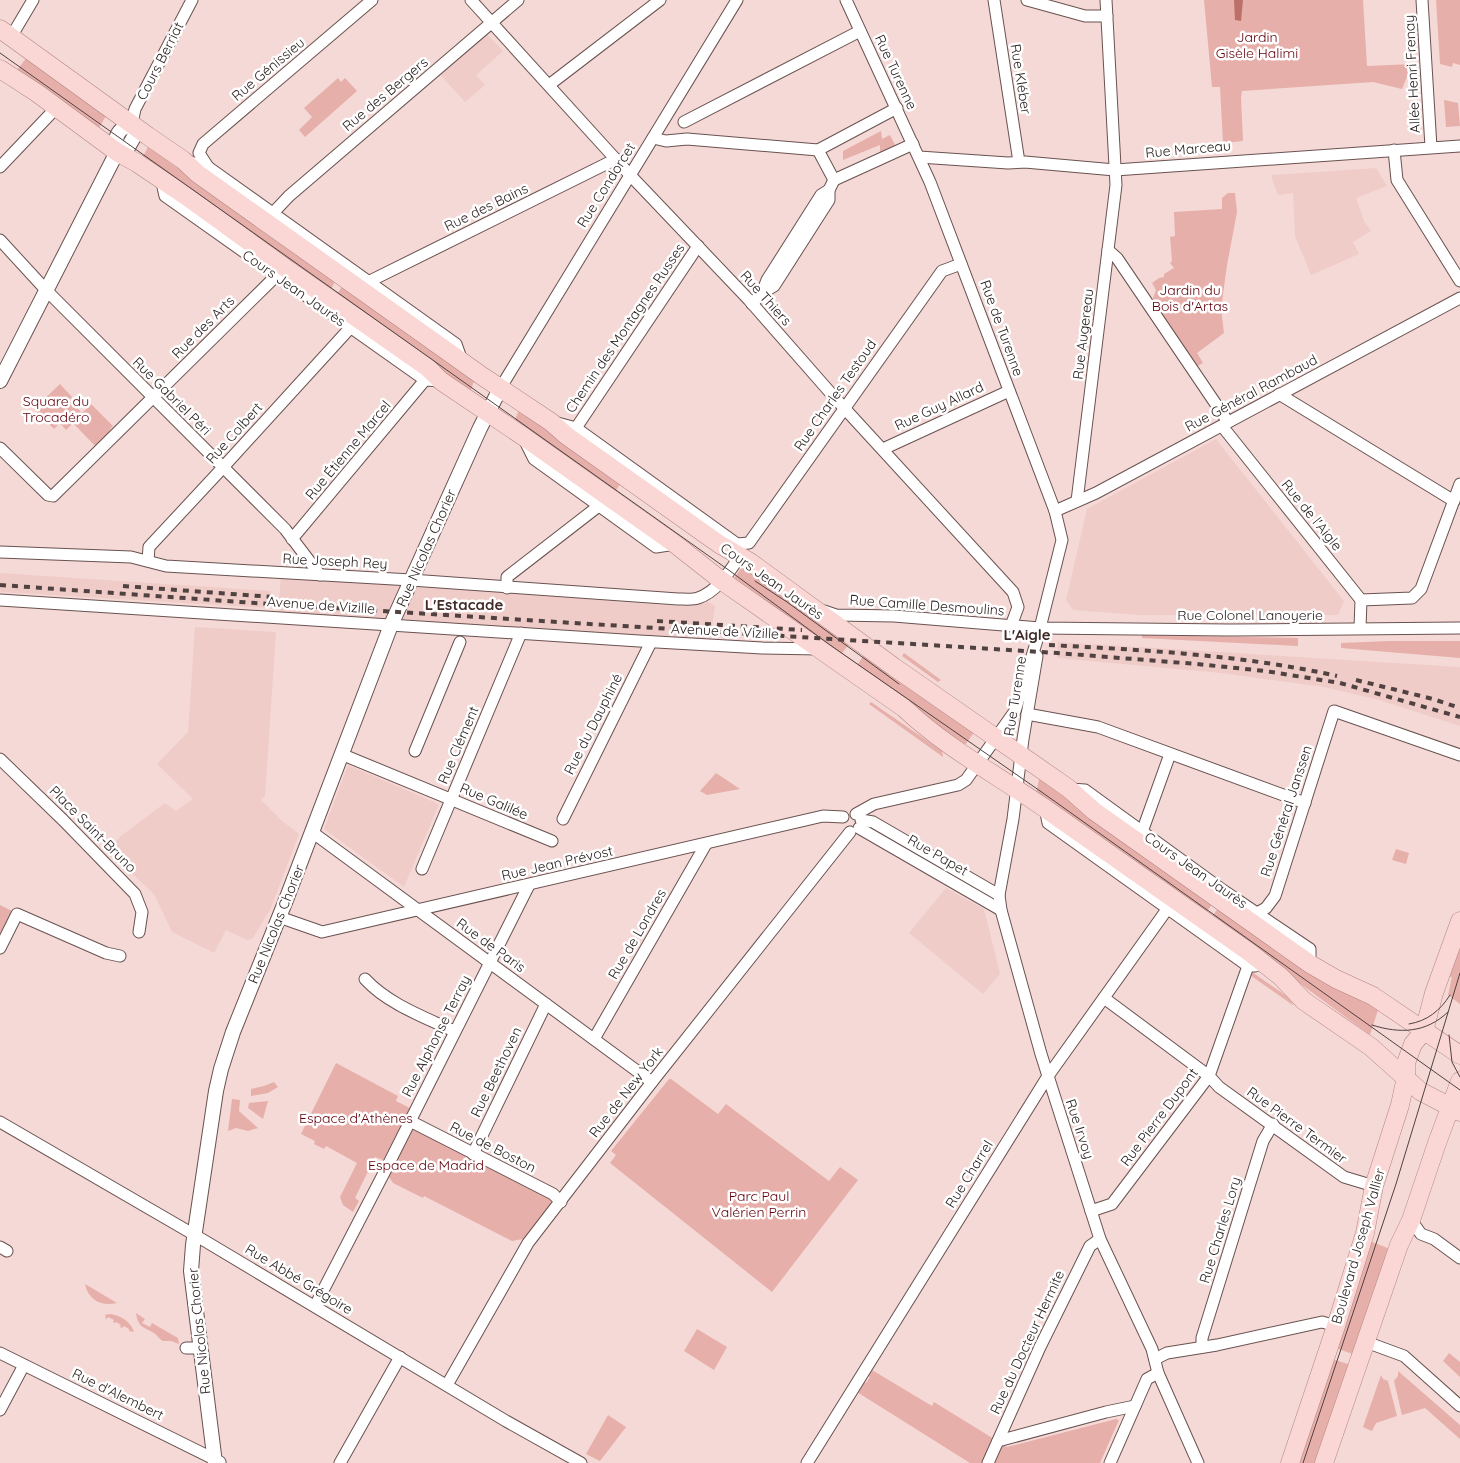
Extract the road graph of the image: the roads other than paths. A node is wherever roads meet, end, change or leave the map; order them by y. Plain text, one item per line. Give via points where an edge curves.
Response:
1 (33, 0) edge
2 (192, 0) edge
3 (372, 0) edge
4 (471, 0) edge
5 (518, 0) edge
6 (660, 0) edge
7 (738, 0) edge
8 (846, 0) edge
9 (994, 0) edge
10 (1028, 0) edge
11 (1106, 0) edge
12 (1422, 0) edge
13 (1107, 16) junction
14 (492, 23) junction
15 (860, 31) junction
16 (6, 33) edge
17 (0, 69) edge
18 (549, 85) junction
19 (57, 107) junction
20 (897, 108) junction
21 (667, 116) junction
22 (684, 122) junction
23 (132, 123) junction
24 (653, 138) junction
25 (688, 139) junction
26 (914, 144) junction
27 (1460, 146) edge
28 (1431, 147) junction
29 (818, 150) junction
30 (1394, 150) junction
31 (117, 152) junction
32 (919, 157) junction
33 (616, 159) junction
34 (183, 160) junction
35 (1019, 162) junction
36 (0, 167) edge
37 (208, 167) junction
38 (1115, 170) junction
39 (630, 175) junction
40 (161, 178) junction
41 (831, 185) junction
42 (273, 213) junction
43 (0, 240) edge
44 (698, 246) junction
45 (1108, 250) junction
46 (961, 264) junction
47 (276, 276) junction
48 (370, 281) junction
49 (1460, 282) edge
50 (46, 290) junction
51 (1460, 298) edge
52 (752, 304) junction
53 (350, 327) junction
54 (462, 361) junction
55 (0, 381) edge
56 (433, 381) junction
57 (501, 387) junction
58 (1009, 391) junction
59 (1279, 394) junction
60 (154, 398) junction
61 (845, 408) junction
62 (487, 413) junction
63 (551, 422) junction
64 (1225, 424) junction
65 (576, 428) junction
66 (524, 437) junction
67 (0, 448) edge
68 (883, 449) junction
69 (223, 468) junction
70 (1460, 484) edge
71 (1077, 501) junction
72 (1454, 502) junction
73 (600, 505) junction
74 (1055, 511) junction
75 (292, 539) junction
76 (675, 544) junction
77 (738, 550) junction
78 (0, 552) edge
79 (148, 562) junction
80 (320, 575) junction
81 (411, 580) junction
82 (722, 581) junction
83 (507, 588) junction
84 (0, 600) edge
85 (1360, 600) junction
86 (812, 608) junction
87 (391, 625) junction
88 (1011, 626) junction
89 (1040, 628) junction
90 (1360, 628) junction
91 (1460, 628) edge
92 (521, 633) junction
93 (1037, 640) junction
94 (460, 642) dead end
95 (651, 642) junction
96 (820, 649) junction
97 (1027, 714) junction
98 (995, 738) junction
99 (415, 750) dead end
100 (341, 754) junction
101 (1170, 754) junction
102 (1460, 755) edge
103 (1021, 756) junction
104 (0, 759) edge
105 (977, 763) junction
106 (1068, 788) junction
107 (1017, 789) junction
108 (452, 799) junction
109 (1305, 803) junction
110 (1045, 808) junction
111 (843, 817) junction
112 (563, 819) dead end
113 (856, 823) junction
114 (312, 832) junction
115 (1142, 832) junction
116 (552, 841) dead end
117 (706, 844) junction
118 (422, 869) dead end
119 (529, 885) junction
120 (999, 895) junction
121 (1168, 908) junction
122 (418, 910) junction
123 (1001, 910) junction
124 (1257, 913) junction
125 (279, 917) junction
126 (1460, 921) edge
127 (139, 932) dead end
128 (0, 948) edge
129 (120, 956) dead end
130 (490, 963) junction
131 (1310, 964) junction
132 (1256, 965) junction
133 (366, 979) dead end
134 (1104, 998) junction
135 (546, 1004) junction
136 (454, 1031) junction
137 (1424, 1031) junction
138 (594, 1039) junction
139 (1460, 1055) edge
140 (1048, 1076) junction
141 (1209, 1076) junction
142 (1406, 1077) junction
143 (1460, 1081) edge
144 (652, 1082) junction
145 (1455, 1109) edge
146 (410, 1121) junction
147 (0, 1122) edge
148 (1273, 1124) junction
149 (473, 1154) junction
150 (1374, 1186) junction
151 (561, 1202) junction
152 (1091, 1211) junction
153 (1411, 1220) junction
154 (194, 1235) junction
155 (1100, 1239) junction
156 (1460, 1258) edge
157 (315, 1306) junction
158 (1336, 1326) junction
159 (1366, 1342) junction
160 (1202, 1347) junction
161 (186, 1348) dead end
162 (200, 1348) junction
163 (0, 1353) edge
164 (400, 1357) junction
165 (1155, 1359) junction
166 (24, 1365) junction
167 (1158, 1374) junction
168 (447, 1385) junction
169 (1135, 1406) junction
170 (1460, 1406) edge
171 (0, 1410) edge
172 (998, 1442) junction
173 (217, 1462) edge
174 (340, 1463) edge
175 (581, 1463) edge
176 (807, 1463) edge
177 (988, 1463) edge
178 (1110, 1463) edge
179 (1198, 1463) edge
180 (1290, 1463) edge
181 (1324, 1463) edge

1 - 16 street
2 - 23 street, Cours Berriat via 136,109
3 - 37 street, Rue Génissieu via 203,144 200,153
4 - 14 street, Rue Thiers
5 - 14 street, Rue des Bergers
6 - 18 street
7 - 21 street, Rue Condorcet
8 - 15 street, Rue Turenne
9 - 35 street, Rue Kléber
10 - 13 street via 1085,16
11 - 13 street, Rue Augereau
12 - 28 street, Allée Henri Frenay
13 - 38 street, Rue Augereau
14 - 18 street, Rue Thiers
14 - 42 street, Rue des Bergers
15 - 20 street, Rue Turenne
15 - 22 street
16 - 23 main road, Cours Jean Jaurès
17 - 19 main road, Cours Jean Jaurès
18 - 33 street, Rue Thiers
19 - 31 main road, Cours Jean Jaurès
19 - 36 street
20 - 26 street, Rue Turenne
20 - 29 street
21 - 22 street
21 - 24 street, Rue Condorcet
22 - 25 street
23 - 31 street, Cours Berriat via 122,128 117,136
23 - 34 main road, Cours Jean Jaurès
24 - 25 street via 666,141
24 - 39 street, Rue Condorcet
25 - 29 street
26 - 32 street, Rue Turenne
26 - 41 street
27 - 28 street, Rue Marceau
28 - 30 street, Rue Marceau
29 - 41 street
30 - 38 street, Rue Marceau
30 - 49 street via 1397,180
31 - 40 main road, Cours Jean Jaurès
31 - 50 street, Cours Berriat
32 - 35 street, Rue Marceau
32 - 46 street, Rue de Turenne
33 - 39 street, Rue Thiers
33 - 48 street, Rue des Bains
34 - 37 street, Cours Jean Jaurès
34 - 54 main road, Cours Jean Jaurès via 198,174
35 - 38 street, Rue Marceau
37 - 42 street, Cours Jean Jaurès
38 - 45 street, Rue Augereau via 1116,188
39 - 44 street, Rue Thiers
39 - 57 street, Rue Condorcet
40 - 47 street, Cours Jean Jaurès via 165,196
40 - 56 main road, Cours Jean Jaurès via 426,367
41 - 52 street via 821,195 762,293
42 - 48 street, Cours Jean Jaurès
43 - 50 street, Rue Gabriel Péri
44 - 52 street, Rue Thiers
44 - 65 street, Chemin des Montagnes Russes
45 - 64 street, Rue de l'Aigle via 1118,258
45 - 71 street, Rue Augereau
46 - 58 street, Rue de Turenne
46 - 61 street, Rue Charles Testoud via 942,270
47 - 53 street, Cours Jean Jaurès
47 - 60 street, Rue des Arts
48 - 54 street, Cours Jean Jaurès via 456,344
50 - 55 street, Cours Berriat
50 - 60 street, Rue Gabriel Péri
51 - 59 street, Rue Général Rambaud
52 - 61 street, Rue Thiers
53 - 56 street, Cours Jean Jaurès
53 - 69 street, Rue Colbert
54 - 57 main road, Cours Jean Jaurès
56 - 62 main road, Cours Jean Jaurès
56 - 75 street, Rue Étienne Marcel
57 - 62 street
57 - 63 main road, Cours Jean Jaurès
58 - 68 street, Rue Guy Allard
58 - 74 street, Rue de Turenne
59 - 64 street, Rue Général Rambaud
59 - 72 street
60 - 67 street, Rue des Arts via 53,496 48,495
60 - 69 street, Rue Gabriel Péri
61 - 68 street, Rue Thiers
61 - 77 street, Rue Charles Testoud via 749,543
62 - 66 main road, Cours Jean Jaurès
62 - 81 street, Rue Nicolas Chorier
63 - 65 street, Cours Jean Jaurès
63 - 77 main road, Cours Jean Jaurès via 566,436 719,544
64 - 71 street, Rue Général Rambaud
64 - 85 street, Rue de l'Aigle
65 - 77 street, Cours Jean Jaurès
66 - 73 street, Cours Jean Jaurès via 534,458
66 - 76 main road, Cours Jean Jaurès
68 - 88 street, Rue Thiers via 1013,592 1018,607
69 - 75 street, Rue Gabriel Péri
69 - 79 street, Rue Colbert via 148,547
70 - 72 street
71 - 74 street, Rue Général Rambaud
72 - 85 street via 1421,589 1412,598
73 - 76 street, Cours Jean Jaurès via 656,547
73 - 83 street via 507,577
74 - 89 street, Rue Turenne via 1062,540
75 - 80 street, Rue Gabriel Péri
76 - 82 main road, Cours Jean Jaurès
77 - 82 street, Rue Joseph Rey
77 - 86 main road, Cours Jean Jaurès
78 - 79 street, Rue Joseph Rey via 132,557
79 - 80 street, Rue Joseph Rey via 166,566
80 - 81 street, Rue Joseph Rey
81 - 83 street, Rue Joseph Rey
81 - 87 street, Rue Nicolas Chorier
82 - 83 street, Rue Joseph Rey via 697,599
82 - 96 main road, Cours Jean Jaurès
84 - 87 street, Avenue de Vizille
85 - 90 street
86 - 88 street, Rue Camille Desmoulins via 836,615 894,616
86 - 98 main road, Cours Jean Jaurès
87 - 92 street, Avenue de Vizille
87 - 100 street, Rue Nicolas Chorier
88 - 89 street, Rue Camille Desmoulins
89 - 90 street, Rue Colonel Lanoyerie
89 - 93 street, Rue Turenne
90 - 91 street, Rue Colonel Lanoyerie
92 - 95 street, Avenue de Vizille
92 - 108 street, Rue Clément
93 - 97 street, Rue Turenne via 1037,664
93 - 98 street, Rue Turenne via 1015,710
94 - 99 street
95 - 96 street, Avenue de Vizille
95 - 112 street, Rue du Dauphiné
96 - 105 main road, Cours Jean Jaurès
97 - 101 street via 1098,727
97 - 103 street, Rue Turenne
98 - 103 main road, Cours Jean Jaurès
98 - 105 street
100 - 108 street, Rue Galilée
100 - 114 street, Rue Nicolas Chorier
101 - 109 street
101 - 115 street
102 - 109 street, Rue Général Janssen via 1334,711
103 - 106 main road, Cours Jean Jaurès
103 - 107 street
104 - 127 street, Place Saint-Bruno via 135,894 142,912
105 - 107 main road, Cours Jean Jaurès
105 - 113 street via 966,780 958,785 874,804
106 - 115 street, Cours Jean Jaurès via 1085,790
106 - 131 main road, Cours Jean Jaurès via 1094,811
107 - 110 main road, Cours Jean Jaurès
107 - 120 street, Rue Irvoy
108 - 116 street, Rue Galilée
108 - 118 street, Rue Clément
109 - 124 street, Rue Général Janssen via 1275,896 1266,908
110 - 121 street, Cours Jean Jaurès via 1048,824
110 - 132 main road, Cours Jean Jaurès
111 - 113 street, Rue Jean Prévost via 849,813
111 - 113 street via 843,827
111 - 117 street, Rue Jean Prévost via 823,816
113 - 120 street, Rue Papet via 874,822
113 - 123 street, Rue Papet
113 - 144 street, Rue de New York
114 - 122 street, Rue de Paris
114 - 125 street, Rue Nicolas Chorier
115 - 124 street, Cours Jean Jaurès
117 - 119 street, Rue Jean Prévost
117 - 138 street, Rue de Londres
119 - 122 street, Rue Jean Prévost
119 - 130 street, Rue Alphonse Terray
120 - 123 street, Rue Irvoy
121 - 132 street, Cours Jean Jaurès
121 - 134 street, Rue Charrel
122 - 125 street, Rue Jean Prévost via 322,932
122 - 130 street, Rue de Paris
123 - 140 street, Rue Irvoy
124 - 131 street, Cours Jean Jaurès via 1310,949
125 - 154 street, Rue Nicolas Chorier via 221,1069
126 - 137 main road, Boulevard Joseph Vallier
128 - 129 street via 17,914 106,953
130 - 135 street, Rue de Paris
130 - 136 street, Rue Alphonse Terray
131 - 137 main road, Cours Jean Jaurès via 1372,996
132 - 141 street, Rue Pierre Dupont
132 - 142 main road, Cours Jean Jaurès via 1280,976 1304,1001 1371,1047
133 - 136 street via 376,991
134 - 140 street, Rue Charrel
134 - 141 street, Rue Pierre Termier
135 - 138 street, Rue de Paris
135 - 149 street, Rue Beethoven
136 - 146 street, Rue Alphonse Terray
137 - 139 main road, Cours Jean Jaurès
137 - 142 main road, Boulevard Joseph Vallier via 1413,1044 1406,1062
138 - 144 street, Rue de Paris
140 - 152 street, Rue Irvoy
140 - 176 street, Rue Charrel
141 - 148 street, Rue Pierre Termier via 1219,1087
141 - 152 street, Rue Pierre Dupont via 1112,1204
142 - 145 main road, Cours Jean Jaurès via 1420,1091
142 - 150 main road, Boulevard Joseph Vallier
143 - 145 main road
144 - 151 street, Rue de New York
145 - 153 main road
146 - 149 street, Rue de Boston
146 - 157 street, Rue Alphonse Terray
147 - 154 street, Rue Abbé Grégoire
148 - 150 street, Rue Pierre Termier via 1344,1177
148 - 160 street, Rue Charles Lory via 1264,1141 1202,1338
149 - 151 street, Rue de Boston via 552,1194
150 - 158 main road, Boulevard Joseph Vallier via 1365,1233
151 - 168 street, Rue de New York via 528,1243
152 - 155 street, Rue Irvoy
153 - 156 street via 1421,1234 1434,1239
153 - 159 main road via 1399,1245
154 - 157 street, Rue Abbé Grégoire
154 - 162 street, Rue Nicolas Chorier via 191,1271
155 - 165 street, Rue Irvoy
155 - 172 street, Rue du Docteur Hermite via 1090,1246
157 - 164 street, Rue Abbé Grégoire
158 - 160 street via 1322,1322
158 - 180 main road, Boulevard Joseph Vallier
159 - 170 street via 1404,1356
159 - 181 main road
160 - 165 street via 1167,1353
161 - 162 street
162 - 173 street, Rue Nicolas Chorier
163 - 166 street, Rue d'Alembert
164 - 168 street, Rue Abbé Grégoire
164 - 174 street
165 - 167 street, Rue Irvoy
166 - 171 street
166 - 173 street, Rue d'Alembert
167 - 169 street via 1147,1379
167 - 179 street, Rue Irvoy
168 - 175 street, Rue Abbé Grégoire
169 - 172 street
169 - 178 street
172 - 177 street, Rue du Docteur Hermite

